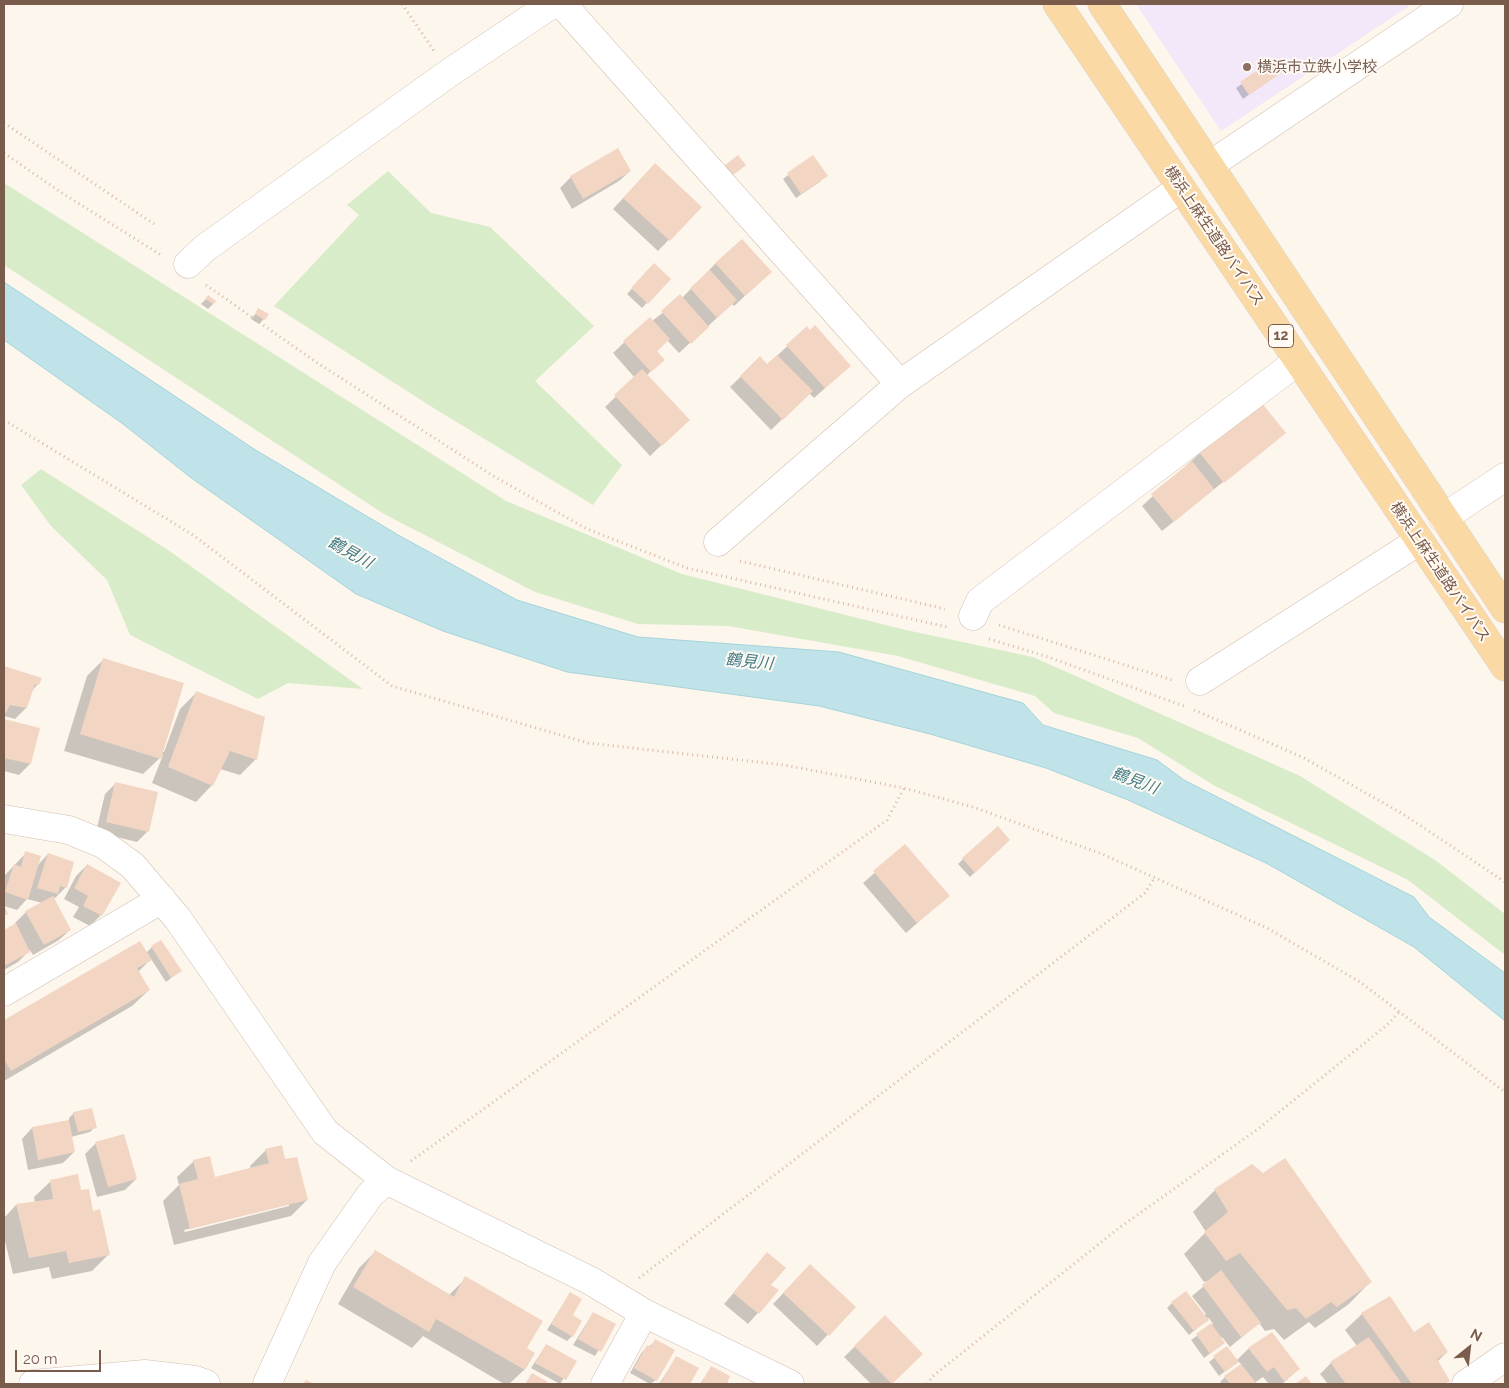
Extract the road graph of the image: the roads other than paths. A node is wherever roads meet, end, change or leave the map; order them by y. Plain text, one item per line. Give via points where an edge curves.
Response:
1 (552, 4) edge
2 (562, 4) edge
3 (1056, 4) edge
4 (1102, 4) edge
5 (1449, 4) edge
6 (1210, 166) junction
7 (1182, 188) junction
8 (188, 264) dead end
9 (1298, 361) junction
10 (900, 384) junction
11 (1505, 477) edge
12 (1443, 518) junction
13 (1419, 541) junction
14 (718, 542) dead end
15 (1505, 609) edge
16 (973, 616) dead end
17 (1505, 667) edge
18 (1200, 681) dead end
19 (4, 819) edge
20 (162, 900) junction
21 (4, 992) edge
22 (386, 1180) junction
23 (633, 1307) junction
24 (1505, 1356) edge
25 (34, 1384) edge
26 (206, 1384) edge
27 (266, 1384) edge
28 (605, 1384) edge
29 (790, 1384) edge
30 (1466, 1384) edge

1 - 8 street via 449,73 205,248
2 - 10 street
3 - 7 main road, 横浜上麻生道路バイパス / 12
4 - 6 main road, 12
5 - 6 street
6 - 12 main road, 12
7 - 9 main road, 横浜上麻生道路バイパス / 12
7 - 10 street
9 - 13 main road, 横浜上麻生道路バイパス / 12
9 - 16 street via 980,601
10 - 14 street
11 - 12 street
12 - 15 main road, 12
13 - 17 main road, 横浜上麻生道路バイパス / 12
13 - 18 street
19 - 20 street via 68,830 104,844 132,866
20 - 21 street
20 - 22 street via 325,1132
22 - 23 street via 592,1281
22 - 27 street via 370,1195 322,1262
23 - 28 street
23 - 29 street
24 - 30 street
25 - 26 street via 146,1374

